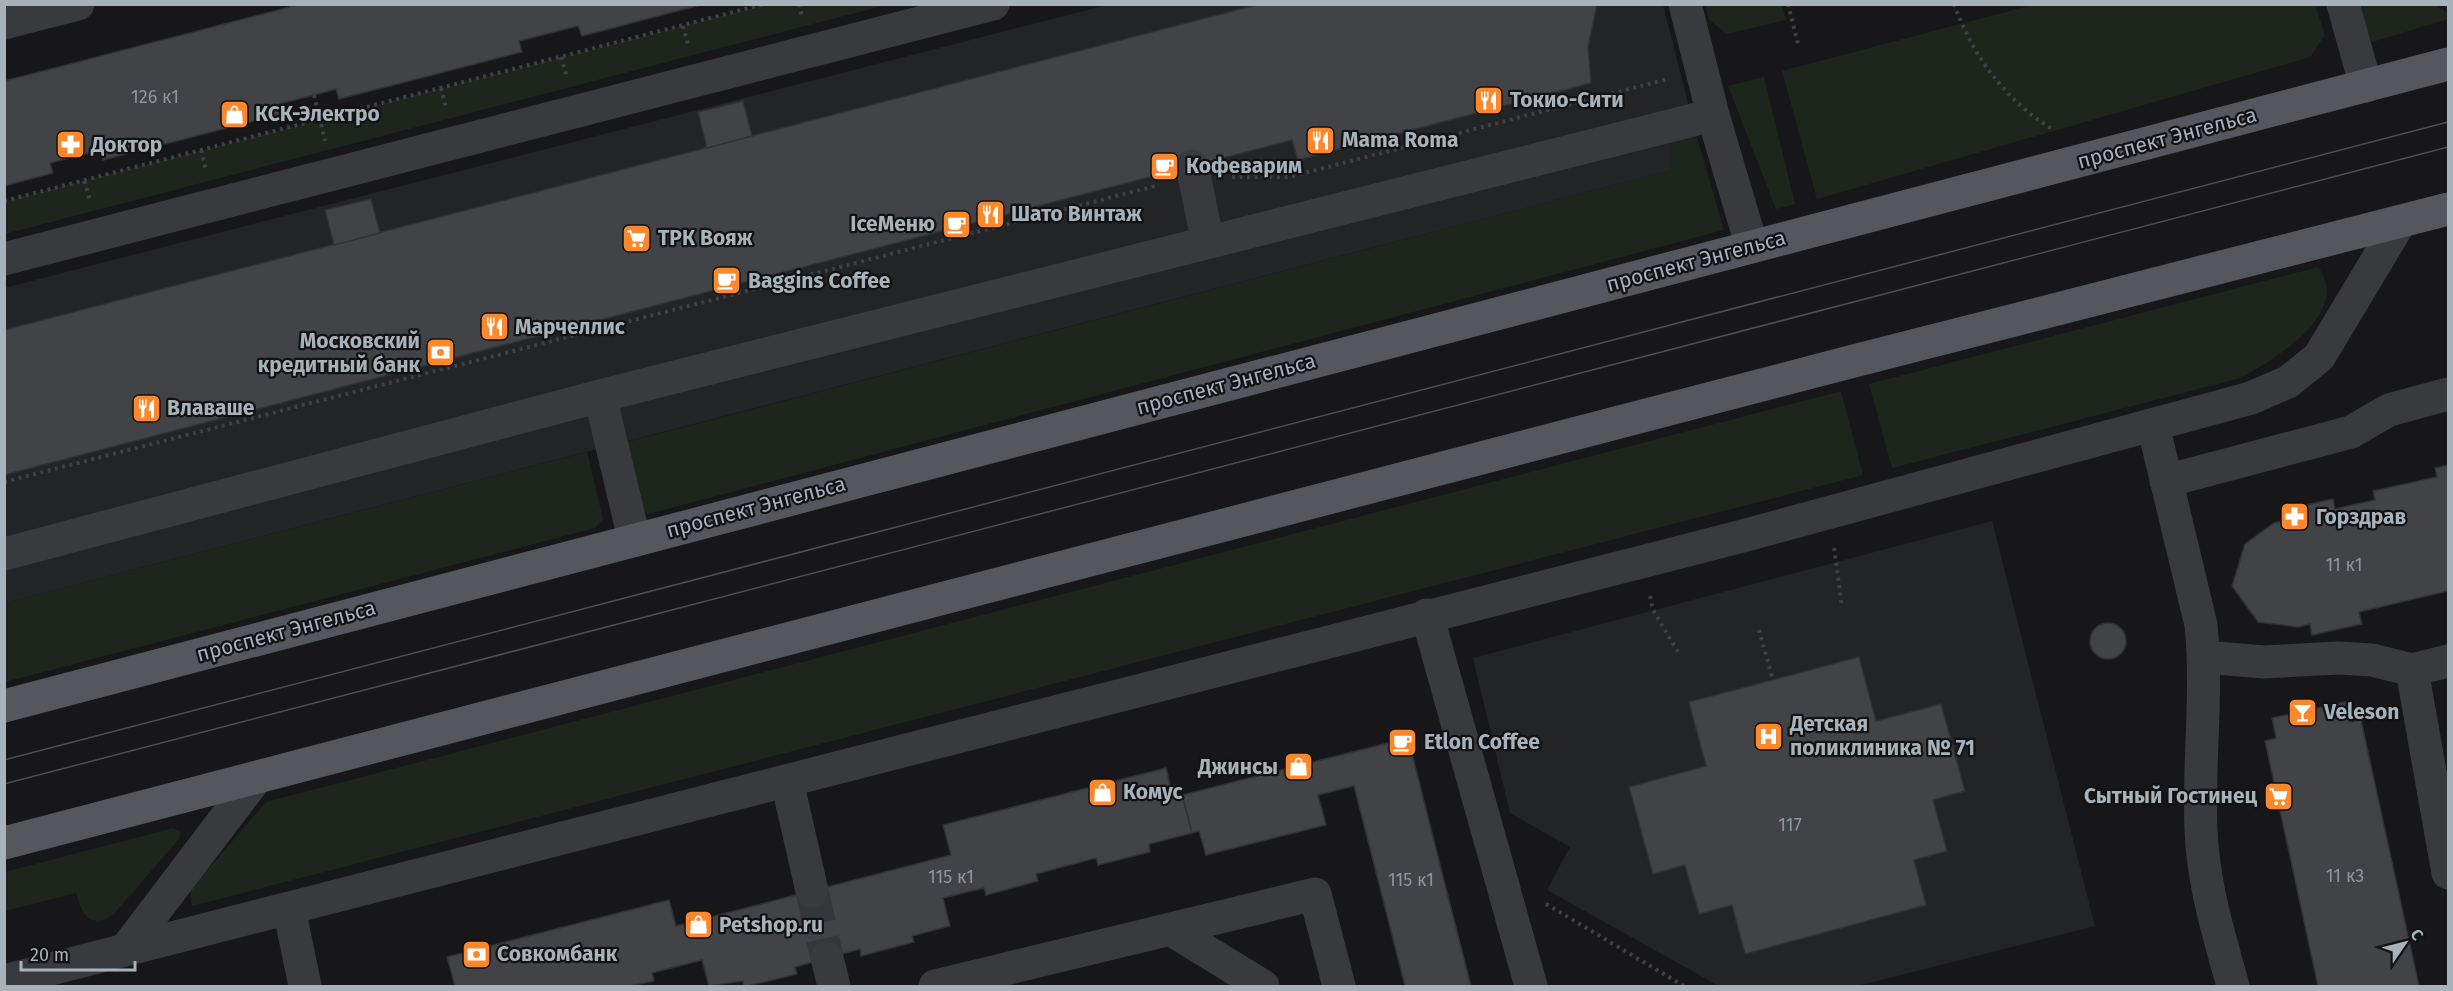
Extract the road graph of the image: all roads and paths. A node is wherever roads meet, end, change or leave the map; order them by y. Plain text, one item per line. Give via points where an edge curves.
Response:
1 (764, 4) edge
2 (993, 4) edge
3 (1685, 4) edge
4 (1788, 4) edge
5 (1954, 4) edge
6 (2343, 4) edge
7 (76, 5) edge
8 (4, 23) edge
9 (683, 26) junction
10 (1798, 44) dead end
11 (690, 55) dead end
12 (561, 57) junction
13 (2448, 64) edge
14 (1701, 71) junction
15 (2366, 86) junction
16 (570, 87) dead end
17 (441, 88) junction
18 (314, 95) dead end
19 (1713, 115) junction
20 (449, 118) dead end
21 (320, 120) junction
22 (2059, 132) dead end
23 (201, 150) junction
24 (327, 150) dead end
25 (1193, 171) junction
26 (84, 181) junction
27 (209, 181) dead end
28 (4, 201) edge
29 (2448, 209) edge
30 (93, 211) dead end
31 (2400, 222) junction
32 (1208, 242) junction
33 (1752, 247) junction
34 (4, 260) edge
35 (2448, 394) edge
36 (600, 396) junction
37 (2152, 425) junction
38 (2166, 481) junction
39 (4, 482) edge
40 (634, 538) junction
41 (1832, 541) dead end
42 (4, 554) edge
43 (1649, 592) dead end
44 (1842, 607) dead end
45 (1427, 615) junction
46 (1759, 630) dead end
47 (1678, 652) dead end
48 (2204, 657) junction
49 (2448, 661) edge
50 (2412, 670) junction
51 (1773, 680) dead end
52 (4, 706) edge
53 (256, 777) junction
54 (787, 781) junction
55 (4, 843) edge
56 (2448, 873) edge
57 (1501, 878) junction
58 (812, 891) tunnel mouth
59 (289, 908) junction
60 (1170, 929) junction
61 (126, 949) junction
62 (4, 981) edge
63 (305, 987) edge
64 (935, 987) edge
65 (1263, 987) edge
66 (1340, 987) edge
67 (1531, 987) edge
68 (1684, 987) edge
69 (2233, 987) edge

1 - 9 path
2 - 34 street
3 - 14 street
4 - 10 path
5 - 22 path via 1962,26 1995,80 2040,121
6 - 15 street
7 - 8 street
9 - 11 path
9 - 12 path
12 - 16 path
12 - 17 path
13 - 15 main road, проспект Энгельса
14 - 19 street
14 - 25 path via 1289,177
15 - 33 main road, проспект Энгельса
17 - 20 path
17 - 21 path
18 - 21 path
19 - 32 street
19 - 33 street
21 - 23 path
21 - 24 path
23 - 26 path
23 - 27 path
25 - 32 street
25 - 39 path
26 - 28 path
26 - 30 path
29 - 31 main road
31 - 37 street via 2319,357 2288,382 2251,398
31 - 53 main road
32 - 36 street
33 - 40 main road, проспект Энгельса
35 - 38 street via 2389,410 2351,432
36 - 40 street
36 - 42 street
37 - 38 street
37 - 45 street via 1735,538
38 - 48 street via 2201,625
40 - 52 main road, проспект Энгельса
41 - 44 path
43 - 47 path via 1653,610
45 - 54 street
45 - 57 street
46 - 51 path
48 - 50 street via 2264,662 2372,660
48 - 69 street via 2201,830 2206,882
49 - 50 street
50 - 56 street
53 - 55 main road
53 - 61 street
54 - 58 street
54 - 59 street
57 - 67 street
57 - 68 path
59 - 61 street
59 - 63 street
60 - 64 street
60 - 65 street
60 - 66 street via 1315,894
61 - 62 street

